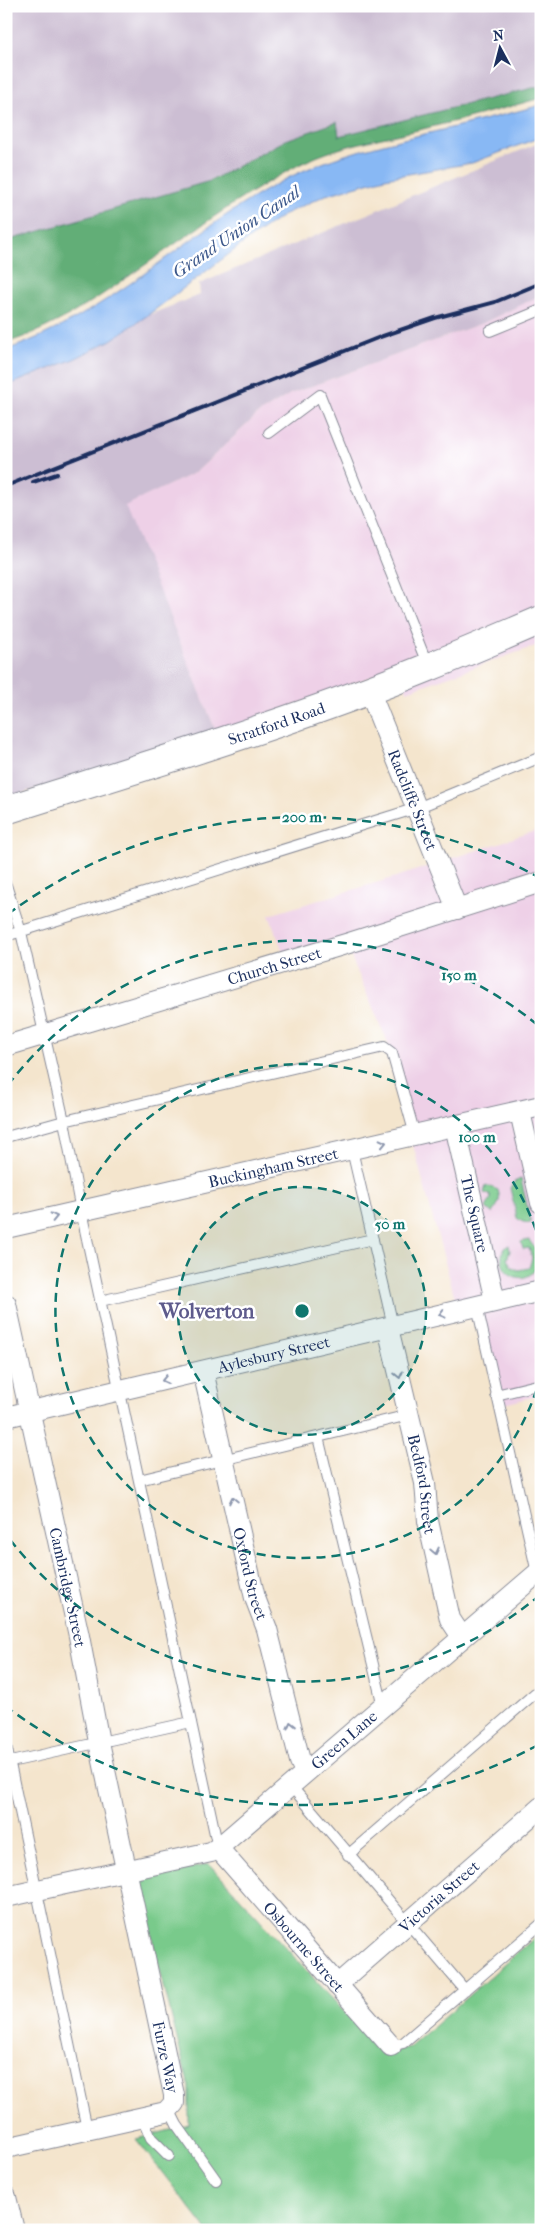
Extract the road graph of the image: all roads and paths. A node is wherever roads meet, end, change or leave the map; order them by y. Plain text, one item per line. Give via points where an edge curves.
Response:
1 (541, 310) edge
2 (490, 331) dead end
3 (269, 433) dead end
4 (541, 620) edge
5 (428, 667) junction
6 (369, 690) junction
7 (541, 757) edge
8 (417, 808) junction
9 (6, 810) edge
10 (541, 882) edge
11 (6, 885) edge
12 (457, 909) junction
13 (21, 932) junction
14 (6, 936) edge
15 (44, 1036) junction
16 (6, 1046) edge
17 (541, 1106) edge
18 (520, 1112) junction
19 (64, 1121) junction
20 (455, 1126) junction
21 (415, 1135) junction
22 (6, 1137) edge
23 (352, 1150) junction
24 (541, 1203) edge
25 (81, 1211) junction
26 (6, 1228) edge
27 (373, 1239) junction
28 (541, 1291) edge
29 (100, 1302) junction
30 (6, 1304) edge
31 (486, 1304) junction
32 (391, 1327) junction
33 (203, 1371) junction
34 (541, 1384) edge
35 (120, 1390) junction
36 (496, 1395) junction
37 (29, 1412) junction
38 (409, 1415) junction
39 (6, 1417) edge
40 (318, 1437) junction
41 (224, 1459) junction
42 (139, 1480) junction
43 (539, 1571) edge
44 (462, 1637) junction
45 (541, 1688) edge
46 (382, 1706) junction
47 (191, 1722) junction
48 (99, 1742) junction
49 (6, 1745) edge
50 (8, 1762) edge
51 (304, 1772) junction
52 (290, 1786) junction
53 (541, 1807) edge
54 (218, 1848) junction
55 (348, 1855) junction
56 (126, 1870) junction
57 (37, 1890) junction
58 (6, 1897) edge
59 (407, 1922) junction
60 (541, 1924) edge
61 (337, 1985) junction
62 (465, 1990) junction
63 (391, 2046) joint
64 (169, 2109) junction
65 (142, 2117) junction
66 (87, 2129) junction
67 (6, 2148) edge
68 (169, 2156) dead end
69 (216, 2180) dead end
70 (6, 2197) edge
71 (14, 2230) edge

1 - 2 lane
3 - 5 lane via 320,395
4 - 5 street, Stratford Road
5 - 6 street, Stratford Road
6 - 8 street, Radcliffe Street
6 - 9 street, Stratford Road
7 - 8 lane
8 - 12 street, Radcliffe Street
8 - 13 lane
10 - 12 street, Church Street
11 - 13 lane
12 - 15 street, Church Street
13 - 14 lane
13 - 15 lane
15 - 16 street, Church Street
15 - 19 lane
17 - 18 street, Buckingham Street
18 - 20 street, Buckingham Street
18 - 24 street
19 - 21 lane via 384,1047 392,1053
19 - 22 lane
19 - 25 lane
20 - 21 street, Buckingham Street
20 - 31 street, The Square
23 -> 21 street, Buckingham Street
23 - 25 street, Buckingham Street
23 - 27 lane
26 -> 25 street, Buckingham Street
25 - 29 lane
27 - 29 lane
27 - 32 lane
28 - 31 street, Aylesbury Street
29 - 35 lane
30 - 37 street, Cambridge Street
31 -> 32 street, Aylesbury Street
31 - 36 lane
32 - 33 street, Aylesbury Street
32 -> 38 street, Bedford Street
33 -> 35 street, Aylesbury Street
33 - 41 street, Oxford Street
34 - 36 lane
35 - 37 street, Aylesbury Street
35 - 42 lane
36 - 43 lane
37 - 39 street, Aylesbury Street
37 - 48 street, Cambridge Street
38 - 40 lane
38 -> 44 street, Bedford Street via 450,1619
40 - 41 lane
40 - 46 lane
41 - 42 lane
51 -> 41 street, Oxford Street via 255,1598
42 - 47 lane
43 - 44 street, Green Lane
44 - 46 street, Green Lane
45 - 55 lane
46 - 51 street, Green Lane
47 - 48 lane
47 - 54 lane
48 - 50 lane
48 - 56 street, Cambridge Street
49 - 50 lane
50 - 57 lane
51 - 52 street, Green Lane
52 - 54 street, Green Lane
52 - 55 lane
53 - 59 street, Victoria Street
54 - 56 street, Green Lane
54 - 61 street, Osbourne Street
55 - 59 lane
56 - 57 street, Green Lane
56 - 64 street, Furze Way via 174,2094 174,2103
57 - 58 street, Green Lane
57 - 66 lane
59 - 61 street, Victoria Street
59 - 62 lane
60 - 62 lane
61 - 63 street, Osbourne Street
62 - 63 lane via 403,2043
64 - 65 street, Furze Way
64 - 69 lane
65 - 66 street, Furze Way
65 - 68 lane via 151,2138
66 - 67 street, Furze Way
70 - 71 street

